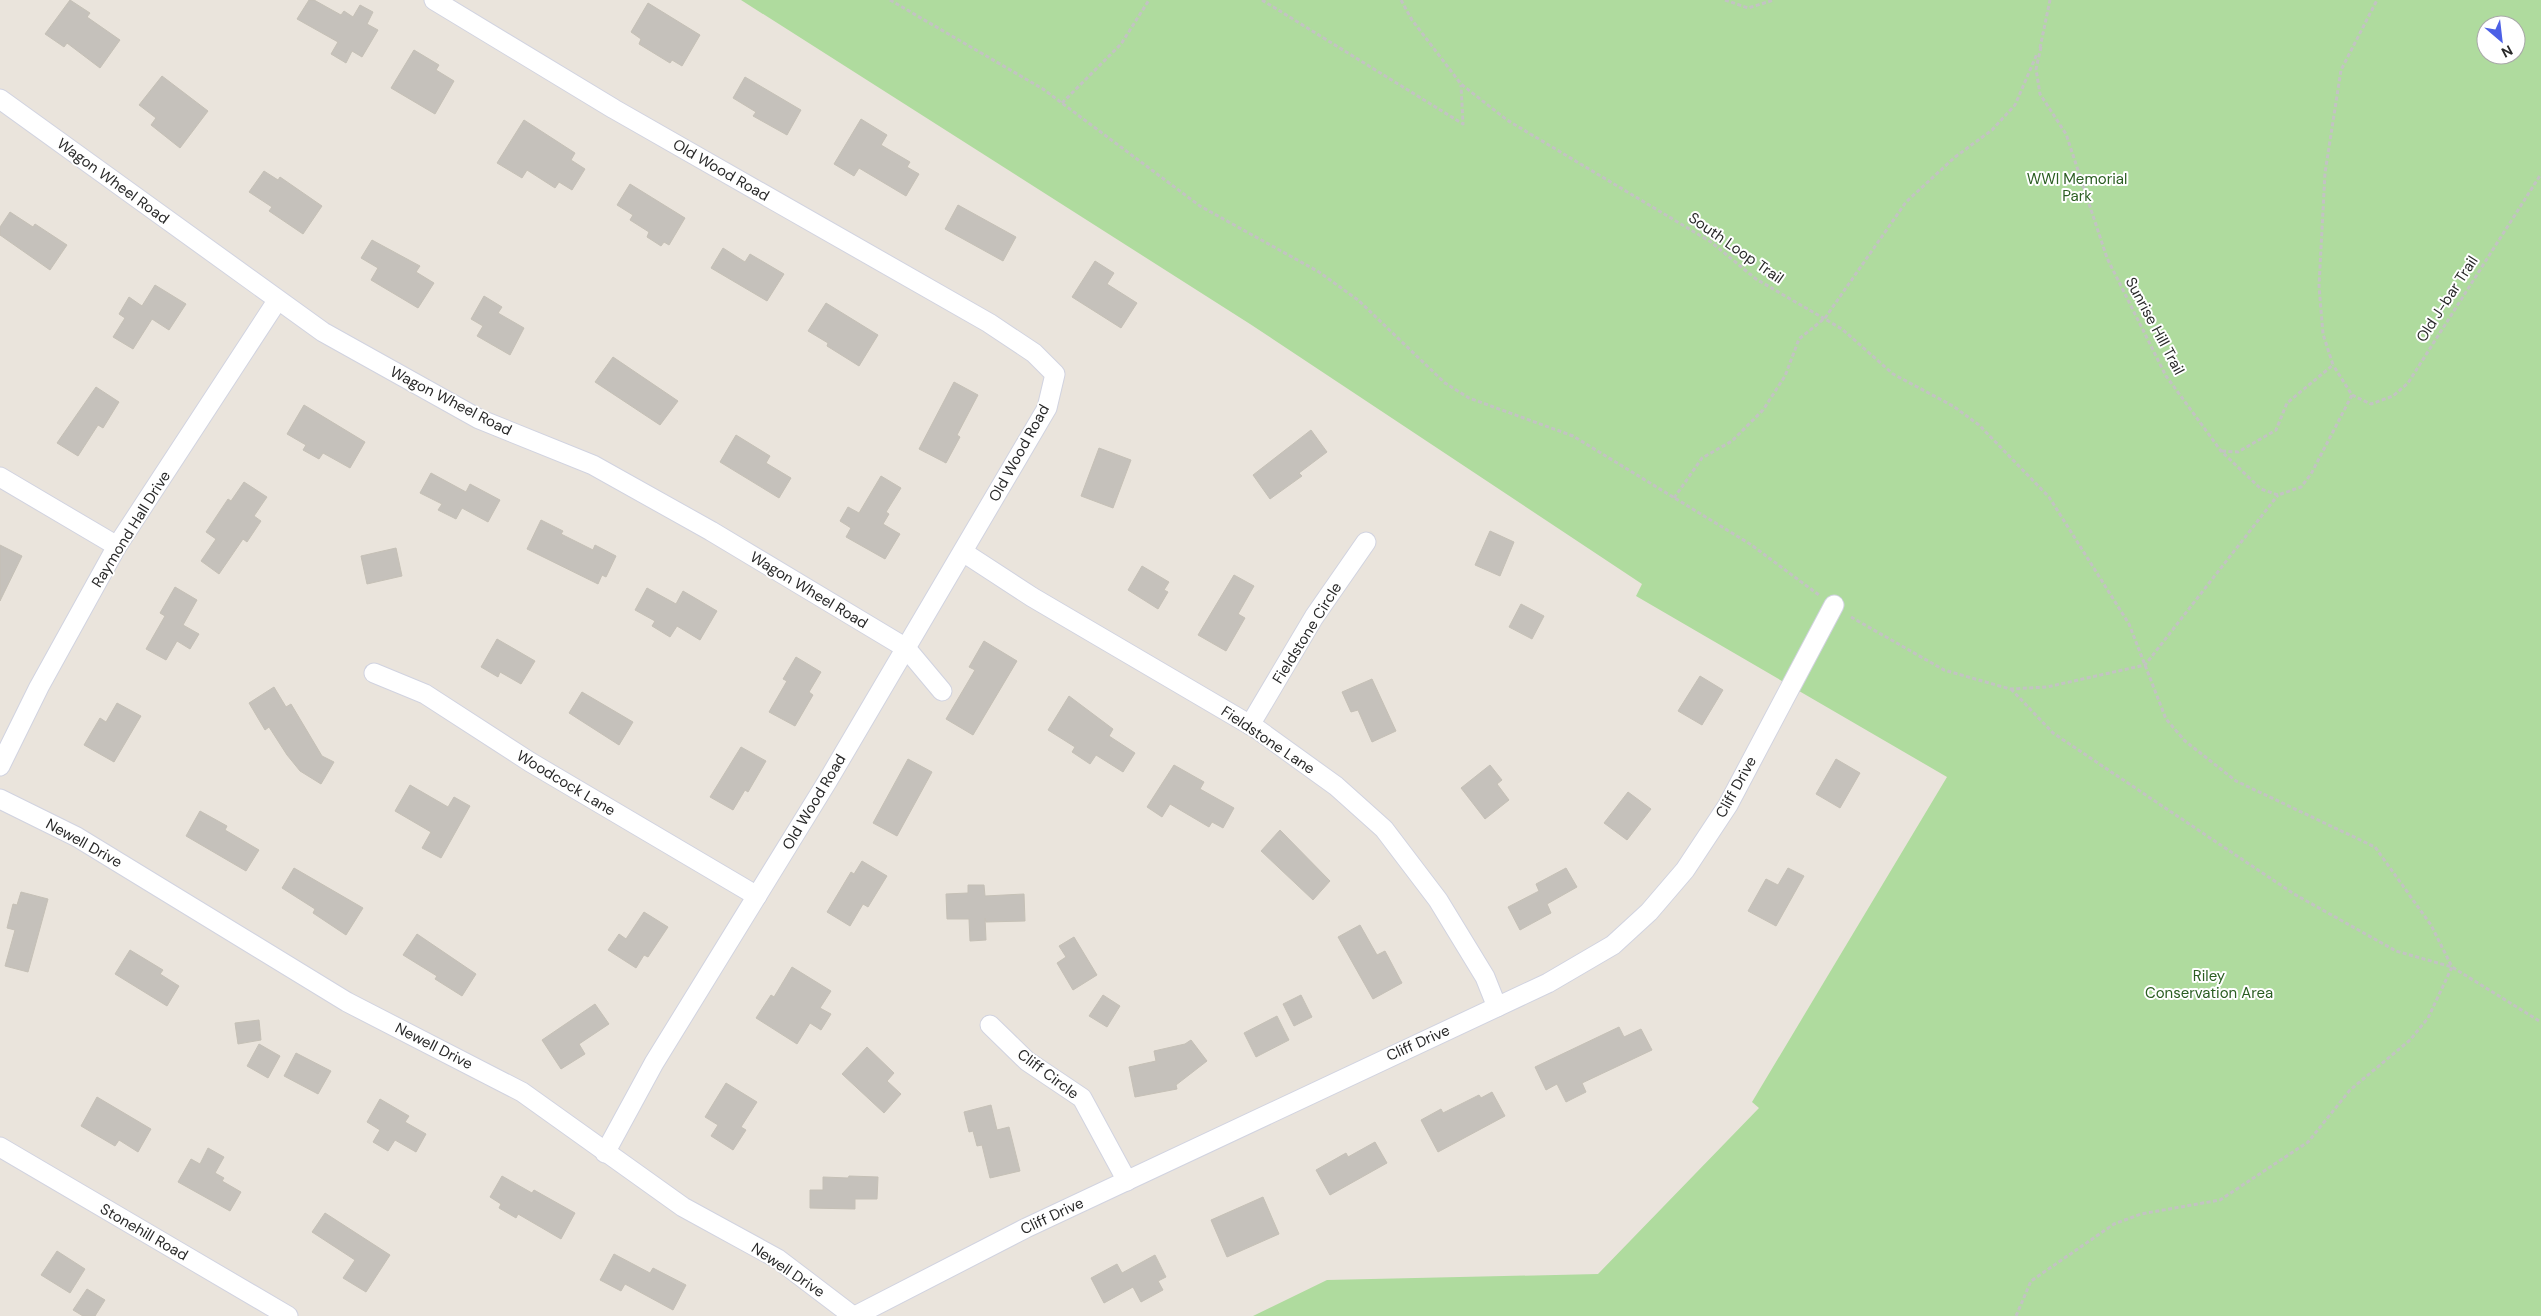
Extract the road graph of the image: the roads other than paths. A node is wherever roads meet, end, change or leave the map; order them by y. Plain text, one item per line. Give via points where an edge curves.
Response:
1 (434, 0) edge
2 (0, 99) edge
3 (277, 301) junction
4 (0, 476) edge
5 (1366, 542) dead end
6 (117, 546) junction
7 (963, 552) junction
8 (1834, 605) road end
9 (906, 648) junction
10 (374, 673) dead end
11 (942, 691) dead end
12 (1250, 725) junction
13 (0, 766) edge
14 (0, 799) edge
15 (757, 896) junction
16 (1497, 1007) junction
17 (990, 1025) dead end
18 (0, 1147) edge
19 (605, 1153) junction
20 (1127, 1181) junction
21 (288, 1316) edge
22 (854, 1316) edge

1 - 7 street, Old Wood Road via 614,109 989,323 1034,353 1055,374 1047,408
2 - 3 street, Wagon Wheel Road
3 - 6 street, Raymond Hall Drive
3 - 9 street, Wagon Wheel Road via 323,332 479,419 593,465 711,531
4 - 6 street
5 - 12 street, Fieldstone Circle via 1314,617
6 - 13 street, Raymond Hall Drive
7 - 9 street, Old Wood Road
7 - 12 street, Fieldstone Lane
8 - 16 street, Cliff Drive via 1728,805 1685,870 1649,912 1614,945 1548,983
9 - 11 street, Wagon Wheel Road
9 - 15 street, Old Wood Road
10 - 15 street, Woodcock Lane via 425,694 530,762
12 - 16 street, Fieldstone Lane via 1336,786 1384,829 1438,900 1485,977
14 - 19 street, Newell Drive via 77,837 347,1002 522,1092
15 - 19 street, Old Wood Road via 654,1063
16 - 20 street, Cliff Drive
17 - 20 street, Cliff Circle via 1027,1061 1082,1098
18 - 21 street, Stonehill Road
19 - 22 street, Newell Drive via 684,1207 778,1259
20 - 22 street, Cliff Drive via 1026,1228

